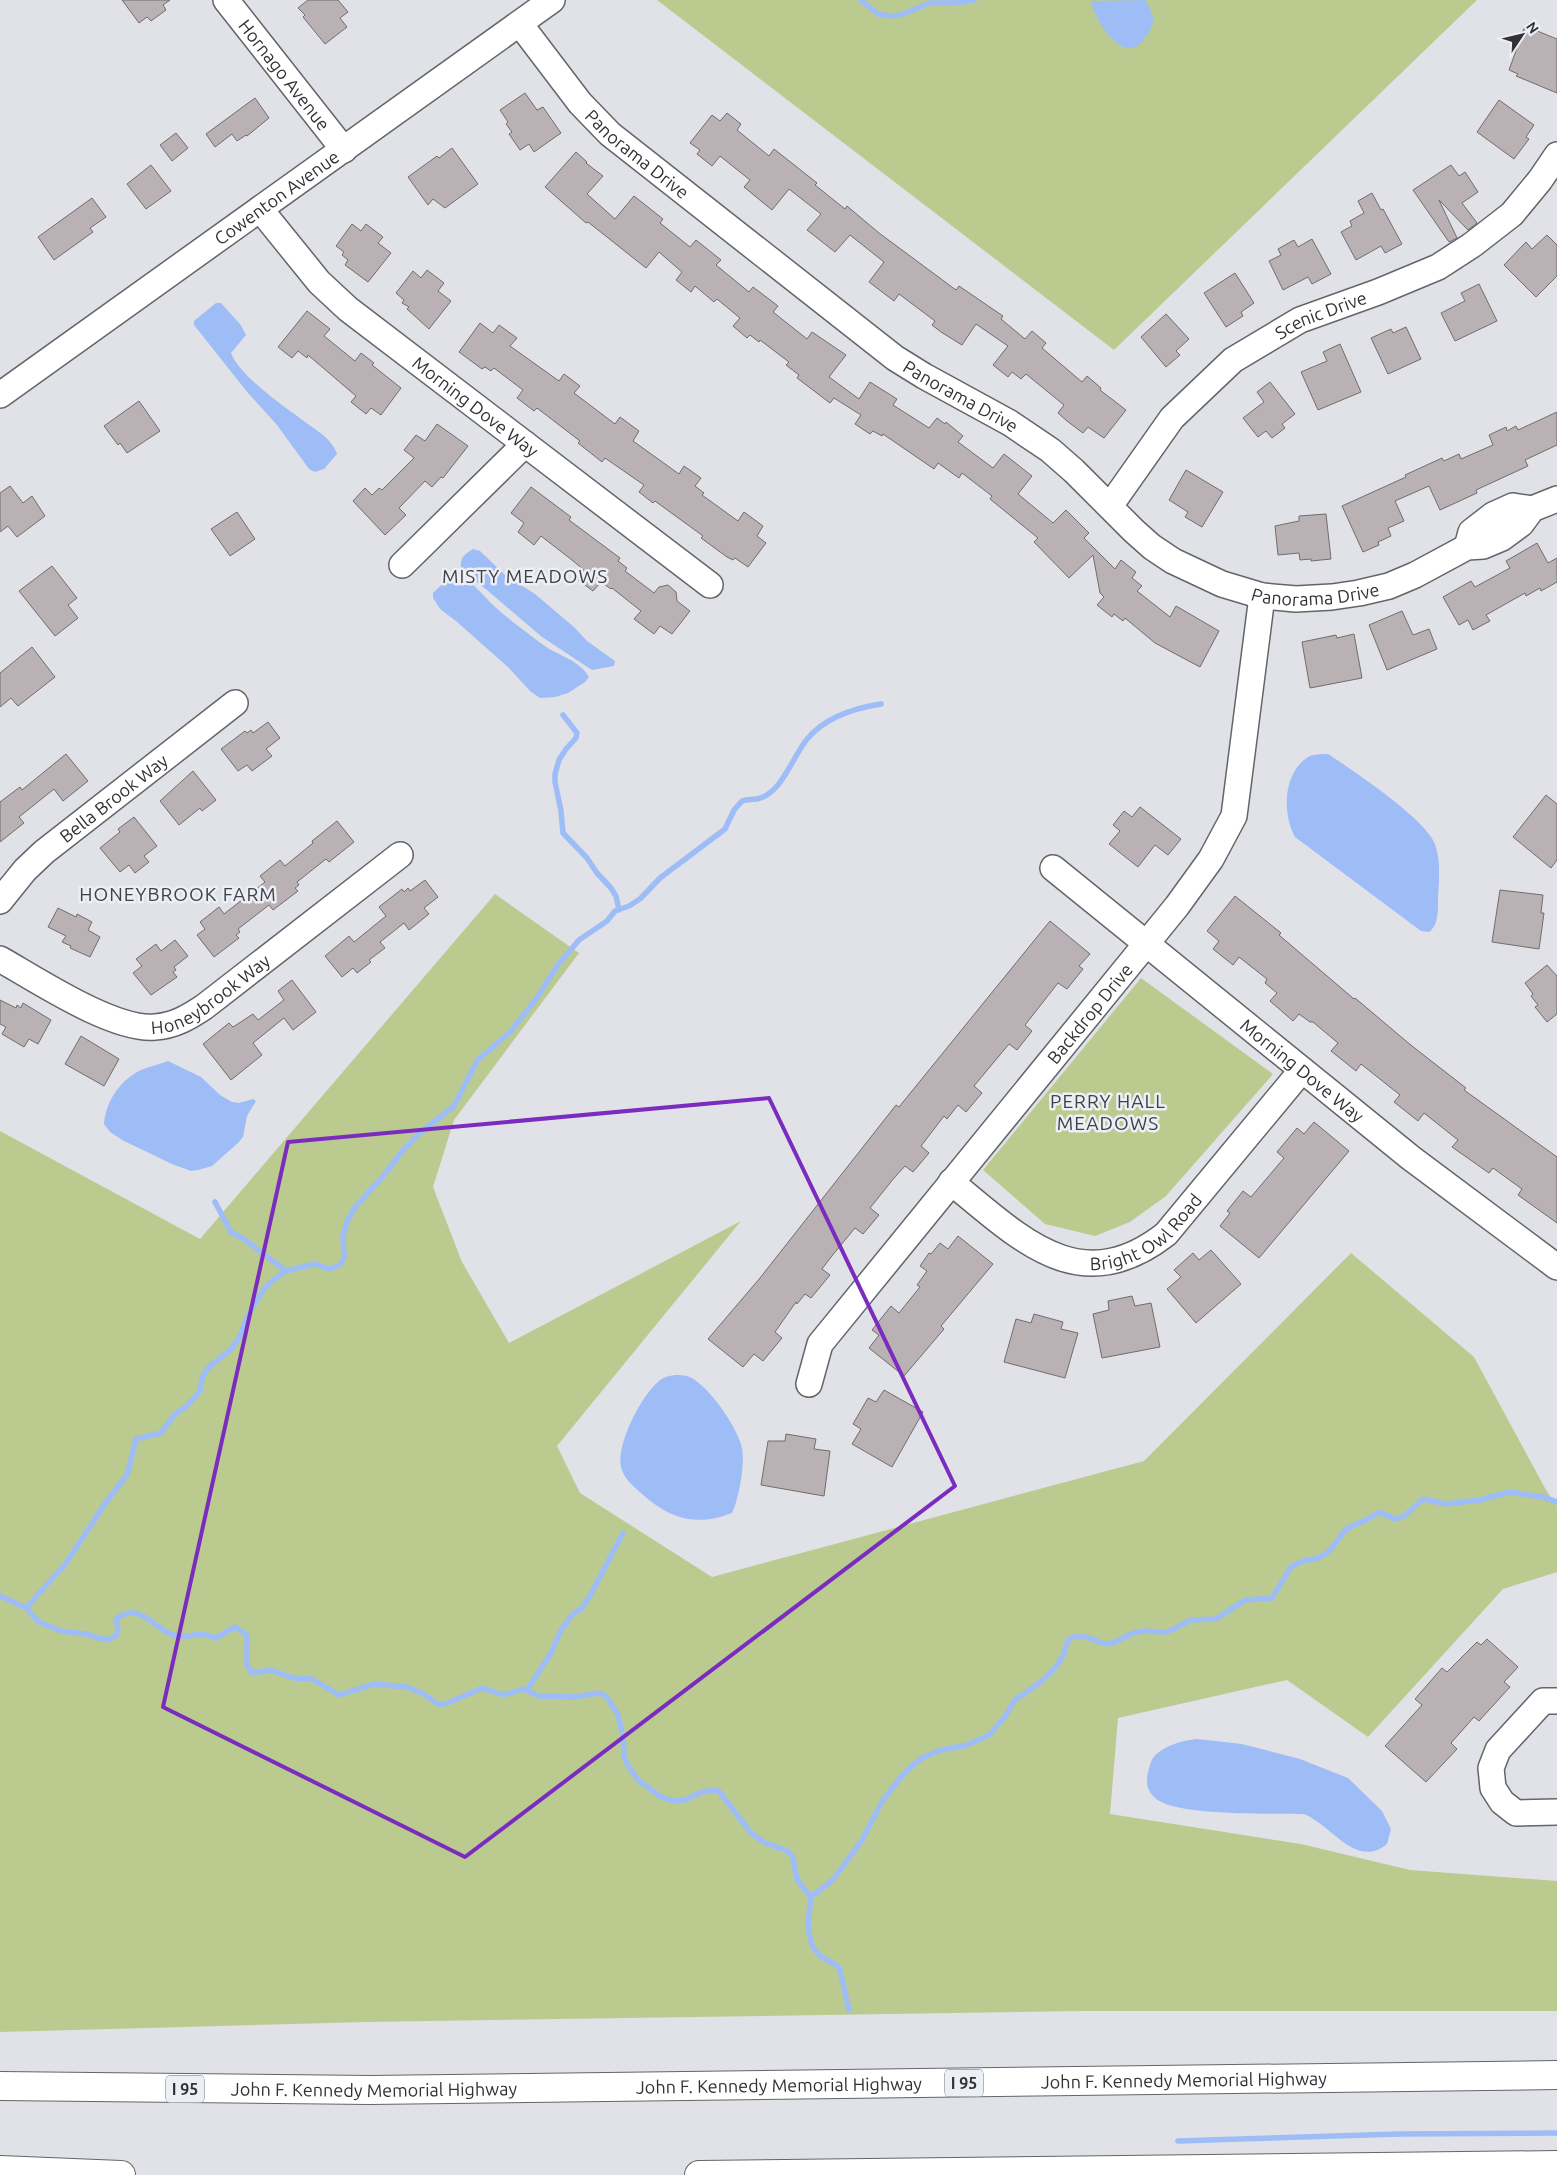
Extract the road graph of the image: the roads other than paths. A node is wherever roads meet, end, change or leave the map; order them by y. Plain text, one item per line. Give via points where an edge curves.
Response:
1 (226, 0) edge
2 (552, 0) edge
3 (520, 24) junction
4 (344, 150) junction
5 (1557, 155) edge
6 (260, 209) junction
7 (0, 395) edge
8 (525, 444) junction
9 (1557, 498) edge
10 (1110, 506) junction
11 (402, 565) dead end
12 (710, 585) dead end
13 (1262, 596) junction
14 (235, 703) dead end
15 (400, 855) dead end
16 (1053, 868) dead end
17 (0, 901) edge
18 (1145, 943) junction
19 (0, 959) edge
20 (1302, 1070) junction
21 (951, 1182) junction
22 (1557, 1267) edge
23 (810, 1384) dead end
24 (1557, 1700) edge
25 (1557, 1812) edge
26 (1557, 2075) edge
27 (0, 2086) edge
28 (1557, 2165) edge
29 (0, 2170) edge
30 (68, 2174) edge
31 (121, 2175) edge
32 (700, 2175) edge

1 - 4 street, Hornago Avenue
2 - 3 street, Cowenton Avenue
3 - 4 street, Cowenton Avenue
3 - 10 street, Panorama Drive via 593,118 637,156 895,358 1045,446
4 - 6 street, Cowenton Avenue
5 - 10 street, Scenic Drive via 1512,214 1438,267 1300,320 1233,360 1172,418
6 - 7 street, Cowenton Avenue
6 - 8 street, Morning Dove Way via 331,295
8 - 11 street
8 - 12 street, Morning Dove Way
9 - 13 street, Panorama Drive via 1532,509 1521,524 1502,538 1483,546 1467,546 1389,586 1359,593 1296,599
10 - 13 street, Panorama Drive via 1152,547 1173,561 1222,584
13 - 18 street, Backdrop Drive via 1234,816 1211,859
14 - 17 street, Bella Brook Way via 44,852
15 - 19 street, Honeybrook Way via 204,1007 172,1024 137,1027 101,1015
16 - 18 street, Morning Dove Way
18 - 20 street, Morning Dove Way
18 - 21 street, Backdrop Drive
20 - 21 street, Bright Owl Road via 1166,1234 1133,1255 1107,1262 1082,1263 1053,1255 1027,1243
20 - 22 street, Morning Dove Way via 1411,1158
21 - 23 street, Backdrop Drive via 820,1344
24 - 25 street via 1542,1701 1498,1750 1491,1768 1493,1788 1502,1802 1516,1813
26 - 27 highway, John F. Kennedy Memorial Highway / I 95 via 370,2090
28 - 32 highway
29 - 30 highway
30 - 31 highway

